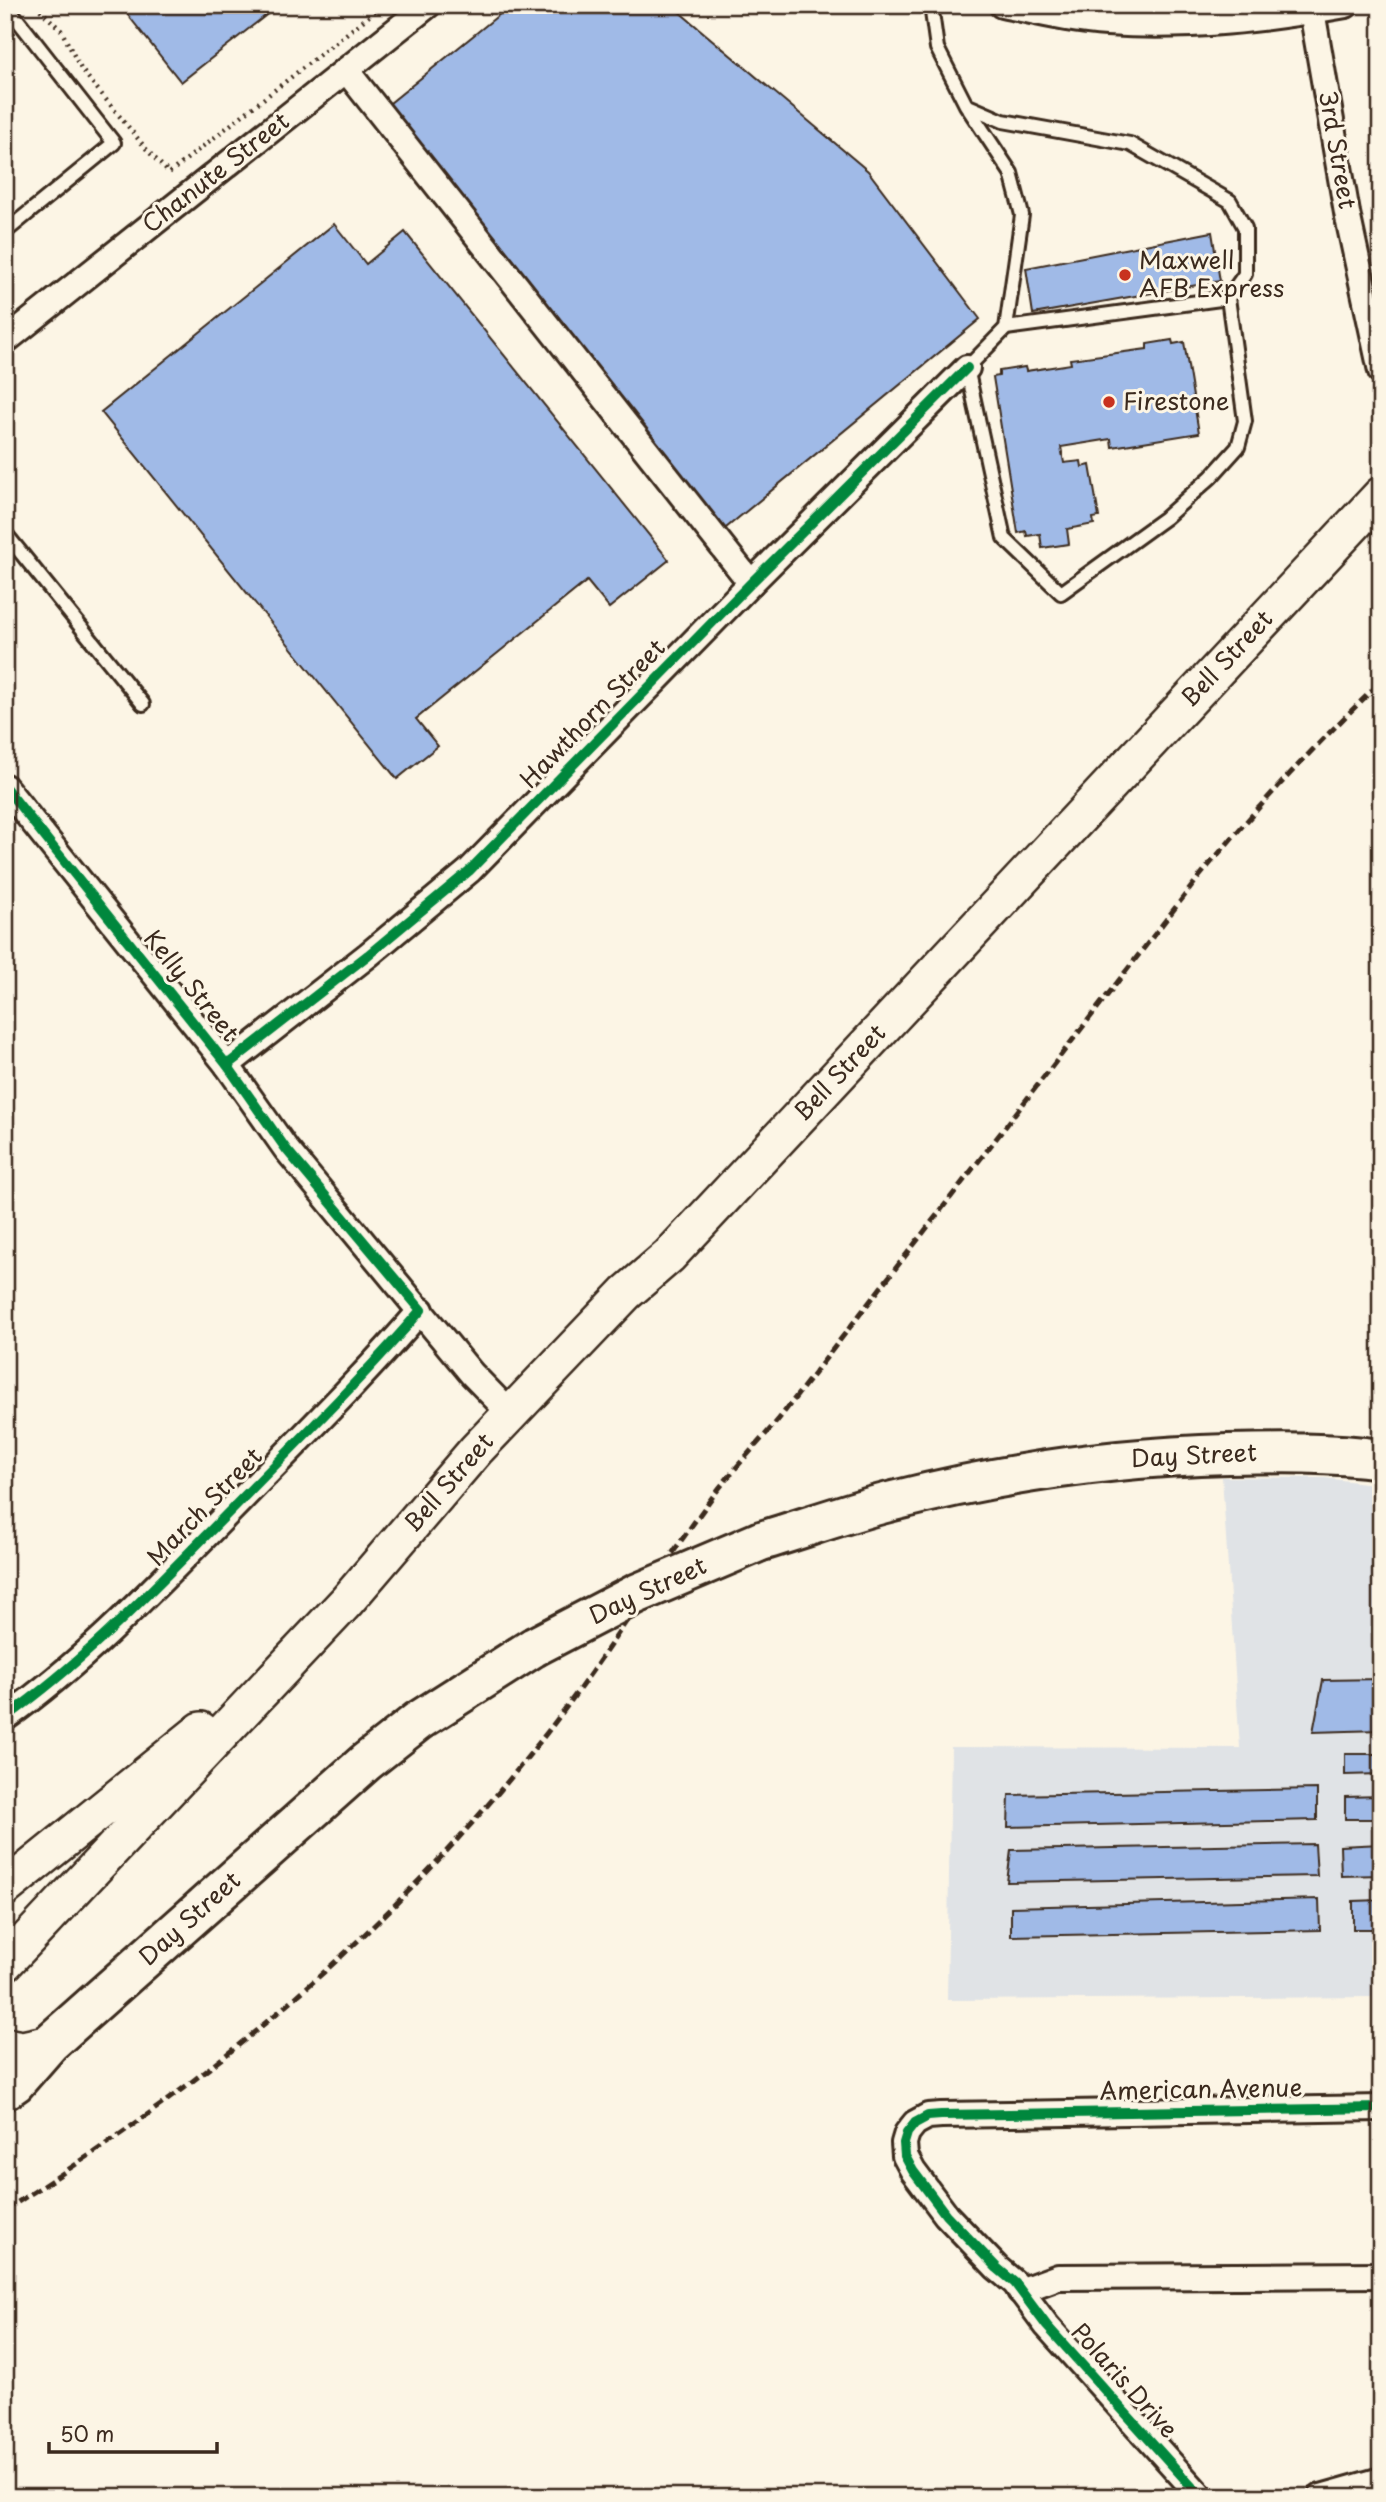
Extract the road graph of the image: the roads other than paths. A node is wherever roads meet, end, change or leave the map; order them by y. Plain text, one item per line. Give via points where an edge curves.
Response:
1 (6, 5) edge
2 (428, 5) edge
3 (931, 5) edge
4 (1002, 5) edge
5 (1346, 5) edge
6 (1311, 8) edge
7 (346, 70) junction
8 (966, 105) junction
9 (5, 232) edge
10 (1228, 298) junction
11 (1006, 328) junction
12 (5, 341) edge
13 (967, 368) junction
14 (1381, 371) edge
15 (1381, 495) edge
16 (5, 533) edge
17 (751, 583) junction
18 (143, 704) dead end
19 (5, 786) edge
20 (228, 1065) junction
21 (421, 1310) junction
22 (511, 1414) junction
23 (1381, 1459) edge
24 (299, 1651) junction
25 (5, 1718) edge
26 (5, 1888) edge
27 (5, 1963) edge
28 (50, 2043) junction
29 (5, 2046) edge
30 (5, 2069) edge
31 (5, 2090) edge
32 (1381, 2108) edge
33 (1381, 2275) edge
34 (1020, 2291) junction
35 (1381, 2480) edge
36 (1201, 2497) edge
37 (1321, 2497) edge

1 - 9 lane via 114,143
2 - 7 street, Chanute Street
3 - 8 lane via 937,48
4 - 6 street via 1076,19 1176,24 1244,21
5 - 6 street
6 - 14 street, 3rd Street
7 - 12 street, Chanute Street
7 - 17 street
8 - 10 lane via 1003,121 1130,144 1230,201 1245,228 1245,274
8 - 11 lane via 1011,173 1022,215
10 - 11 lane
10 - 13 lane via 1245,421 1238,447 1165,517 1061,593 1004,538
11 - 13 lane
13 - 17 street, Hawthorn Street
15 - 22 main road, Bell Street via 679,1245 626,1293
16 - 18 lane
17 - 20 street, Hawthorn Street via 469,871
19 - 20 street, Kelly Street
20 - 21 street, Kelly Street via 286,1149
21 - 22 street, Kelly Street
21 - 25 street, March Street via 144,1599 85,1655
22 - 24 main road, Bell Street
23 - 28 main road, Day Street, bridge via 1271,1453 1164,1455 983,1480 890,1501 761,1541 636,1594 534,1647 418,1721
24 - 26 main road, Bell Street
24 - 27 main road, Bell Street
28 - 29 main road via 22,2049
28 - 30 main road, Day Street
28 - 31 main road, Day Street
32 - 34 street, American Avenue via 928,2116 915,2123 904,2143 913,2171 946,2215
33 - 34 street via 1058,2277
34 - 36 street, Polaris Drive via 1046,2326
35 - 37 street

